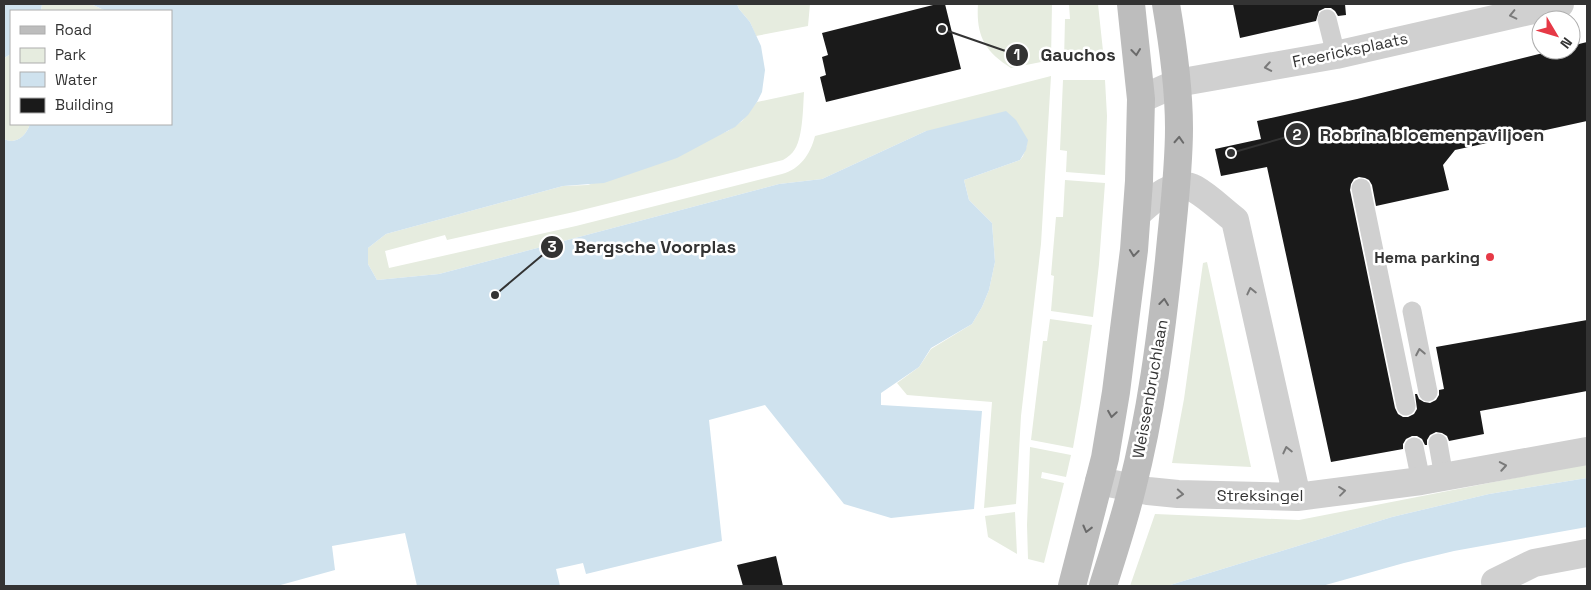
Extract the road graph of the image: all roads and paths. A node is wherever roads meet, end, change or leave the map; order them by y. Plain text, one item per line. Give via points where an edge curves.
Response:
1 (1131, 4) edge
2 (1166, 4) edge
3 (1560, 4) edge
4 (1327, 19) dead end
5 (1336, 55) junction
6 (1177, 83) junction
7 (1141, 99) junction
8 (1176, 187) junction
9 (1361, 188) dead end
10 (1137, 214) junction
11 (1412, 311) dead end
12 (1428, 392) dead end
13 (1406, 406) dead end
14 (1438, 443) dead end
15 (1414, 447) dead end
16 (1587, 451) edge
17 (1433, 479) junction
18 (1099, 481) junction
19 (1132, 488) junction
20 (1297, 497) junction
21 (1587, 553) edge
22 (1495, 582) dead end
23 (1072, 586) edge
24 (1103, 586) edge

1 -> 7 street, Weissenbruchlaan
2 - 6 street, Weissenbruchlaan
3 -> 5 street, Freericksplaats
4 - 5 lane
5 -> 6 street, Freericksplaats
6 - 7 street, Freericksplaats
8 -> 6 street, Weissenbruchlaan
7 - 10 street, Weissenbruchlaan
8 - 10 street via 1156,196
19 -> 8 street, Weissenbruchlaan via 1155,370
20 -> 8 street via 1235,220 1193,188
9 - 13 lane
10 -> 18 street, Weissenbruchlaan via 1116,392
12 -> 11 lane
14 - 17 lane
15 - 17 lane
17 -> 16 street, Streksingel
20 -> 17 street, Streksingel
18 - 19 street, Streksingel
18 -> 23 street, Weissenbruchlaan
19 -> 20 street, Streksingel via 1178,494
19 - 24 street, Weissenbruchlaan
21 - 22 street via 1534,563

